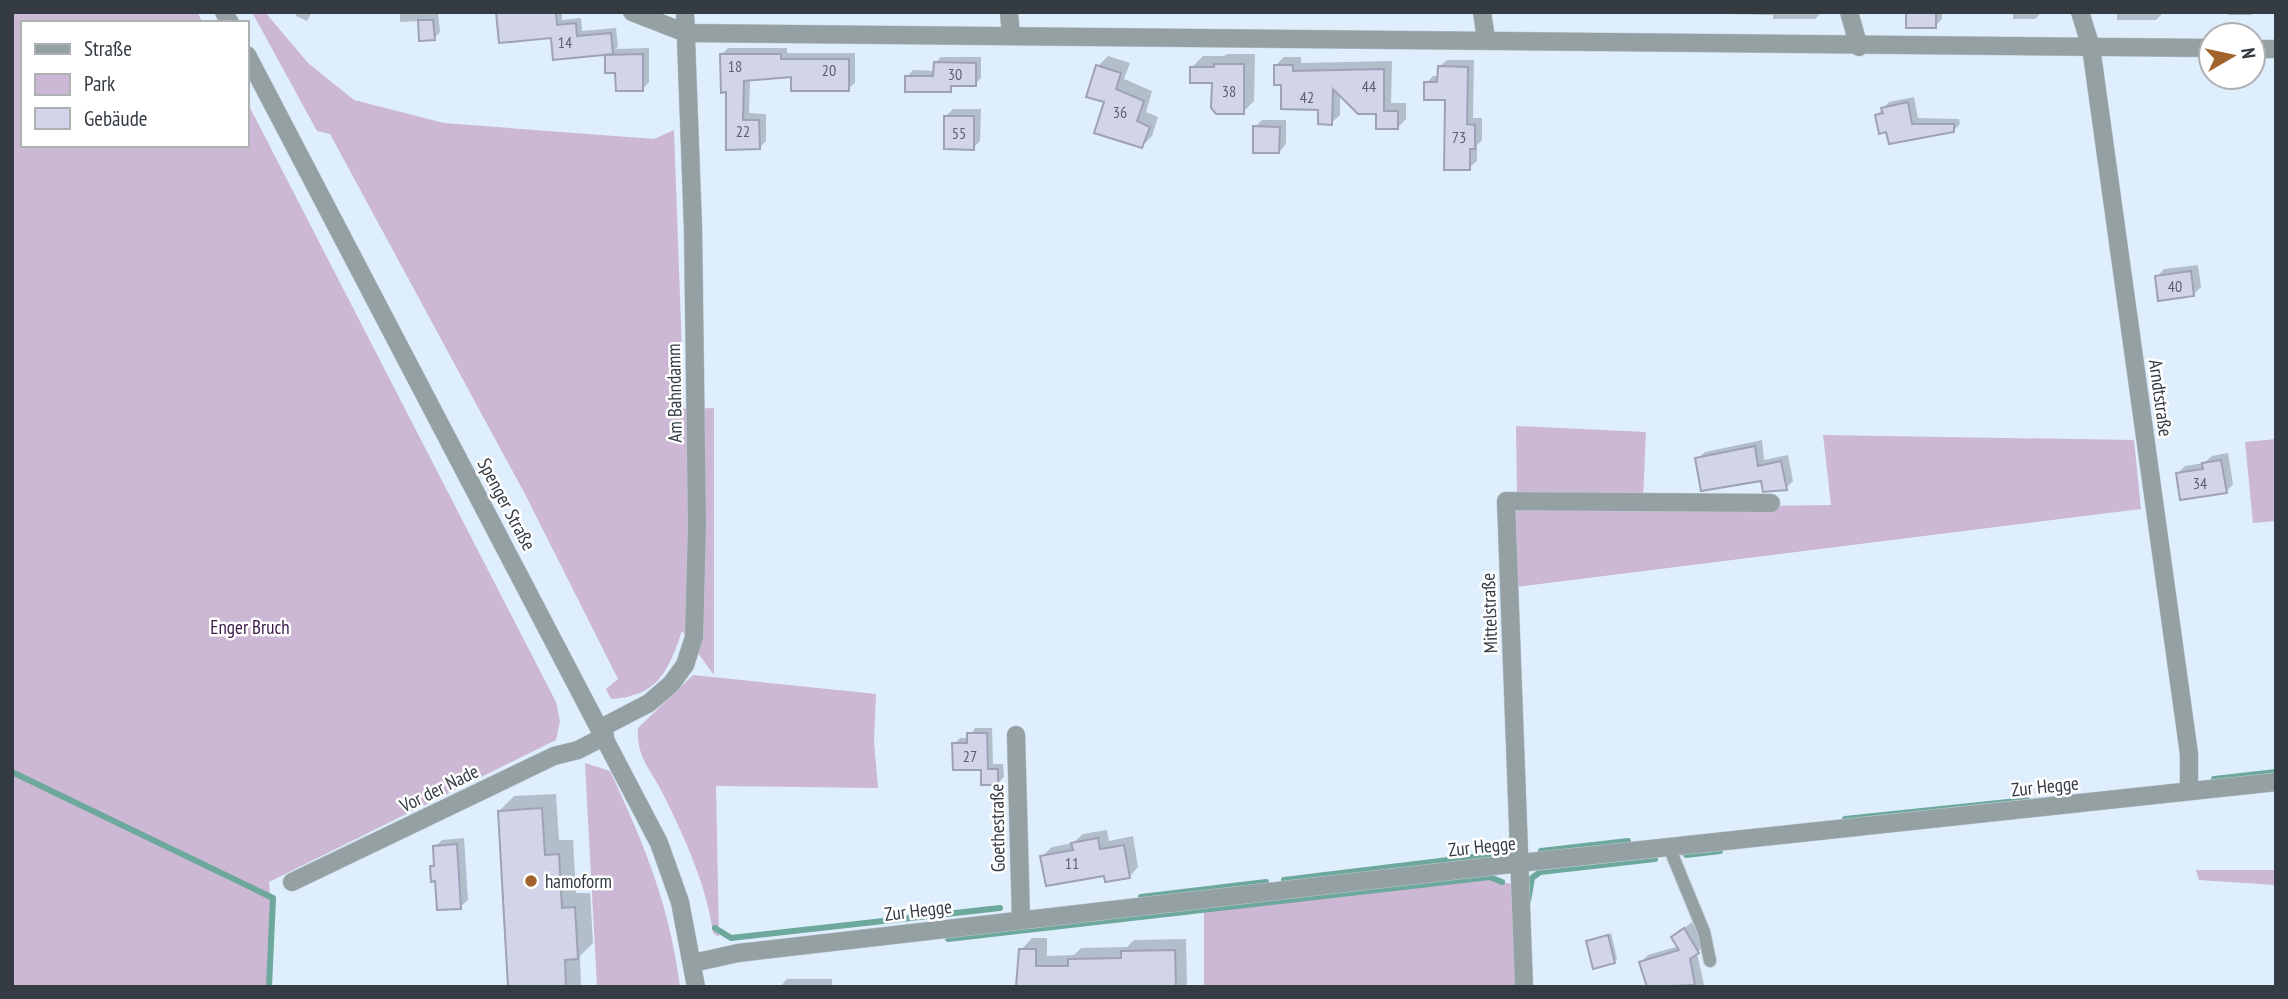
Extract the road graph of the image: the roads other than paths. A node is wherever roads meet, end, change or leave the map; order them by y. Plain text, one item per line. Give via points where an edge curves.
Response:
1 (632, 12) edge
2 (685, 12) edge
3 (1010, 12) edge
4 (1482, 12) edge
5 (1849, 12) edge
6 (2080, 12) edge
7 (686, 33) junction
8 (1010, 36) junction
9 (1486, 39) junction
10 (1859, 47) junction
11 (2091, 47) junction
12 (2197, 48) edge
13 (248, 57) edge
14 (1771, 503) dead end
15 (603, 732) junction
16 (1016, 735) dead end
17 (2276, 782) edge
18 (2189, 791) junction
19 (1669, 847) junction
20 (1520, 863) junction
21 (292, 882) dead end
22 (1021, 919) junction
23 (1710, 961) dead end
24 (694, 963) junction
25 (696, 987) edge
26 (1524, 987) edge

1 - 7 street
2 - 7 street, Am Bahndamm
3 - 8 street
4 - 9 street
5 - 10 street
6 - 11 street, Arndtstraße
7 - 8 street
7 - 15 street, Am Bahndamm via 693,229 694,637 685,664 671,684
8 - 9 street
9 - 10 street
10 - 11 street
11 - 12 street
11 - 18 street, Arndtstraße via 2187,741
13 - 15 street, Spenger Straße
14 - 20 street, Mittelstraße via 1506,501
15 - 21 street, Vor der Nade via 578,750 554,756
15 - 24 street, Spenger Straße via 659,843 680,902
16 - 22 street, Goethestraße
17 - 18 street, Zur Hegge
18 - 19 street, Zur Hegge
19 - 20 street, Zur Hegge
19 - 23 lane via 1704,932
20 - 22 street, Zur Hegge
20 - 26 street, Mittelstraße
22 - 24 street, Zur Hegge via 738,953
24 - 25 street, Spenger Straße

